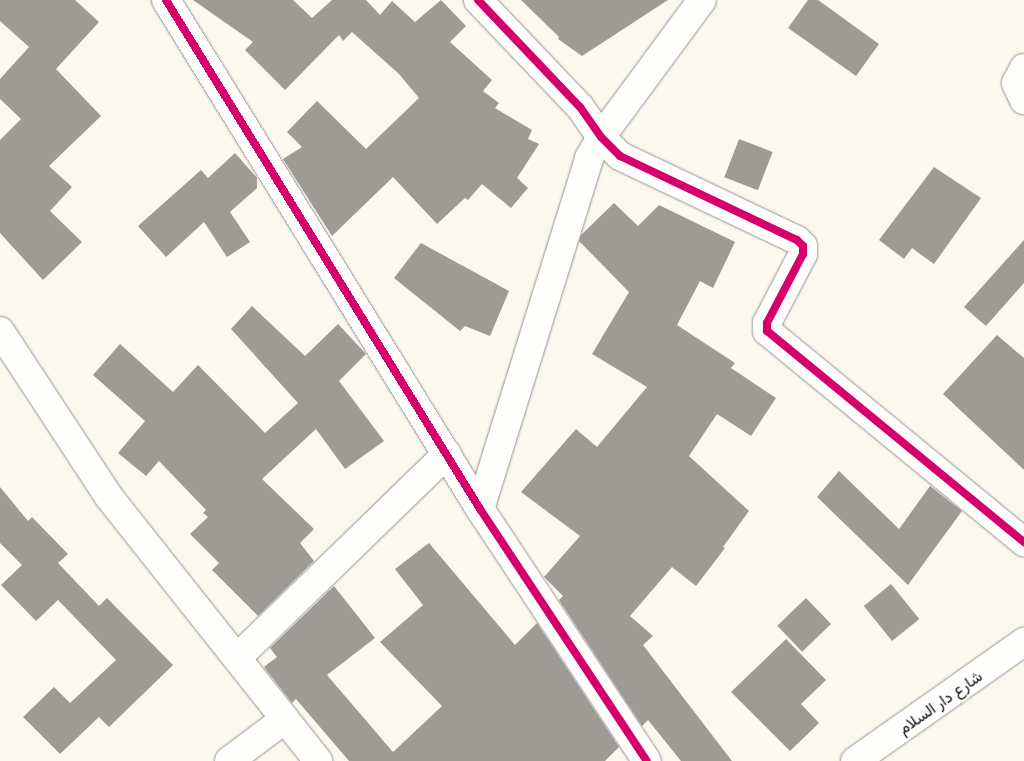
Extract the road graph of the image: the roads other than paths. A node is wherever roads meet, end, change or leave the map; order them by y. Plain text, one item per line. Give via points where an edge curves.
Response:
1 (166, 0) edge
2 (478, 0) edge
3 (702, 0) edge
4 (1024, 68) edge
5 (1024, 100) edge
6 (601, 137) junction
7 (0, 331) edge
8 (9, 364) edge
9 (447, 454) junction
10 (480, 508) junction
11 (1024, 542) edge
12 (1024, 642) edge
13 (237, 658) junction
14 (285, 719) junction
15 (230, 761) edge
16 (318, 761) edge
17 (646, 761) edge
18 (855, 761) edge

1 - 9 street
2 - 6 street via 580,107
3 - 6 street
4 - 5 street via 1016,83
6 - 10 street via 589,158
6 - 11 street via 632,162 798,240 803,246 803,254 767,323 771,337
7 - 8 street
8 - 13 street via 109,498
9 - 10 street
9 - 13 street
10 - 17 street
12 - 18 street, شارع دار السلام
13 - 14 street
14 - 15 street
14 - 16 street

